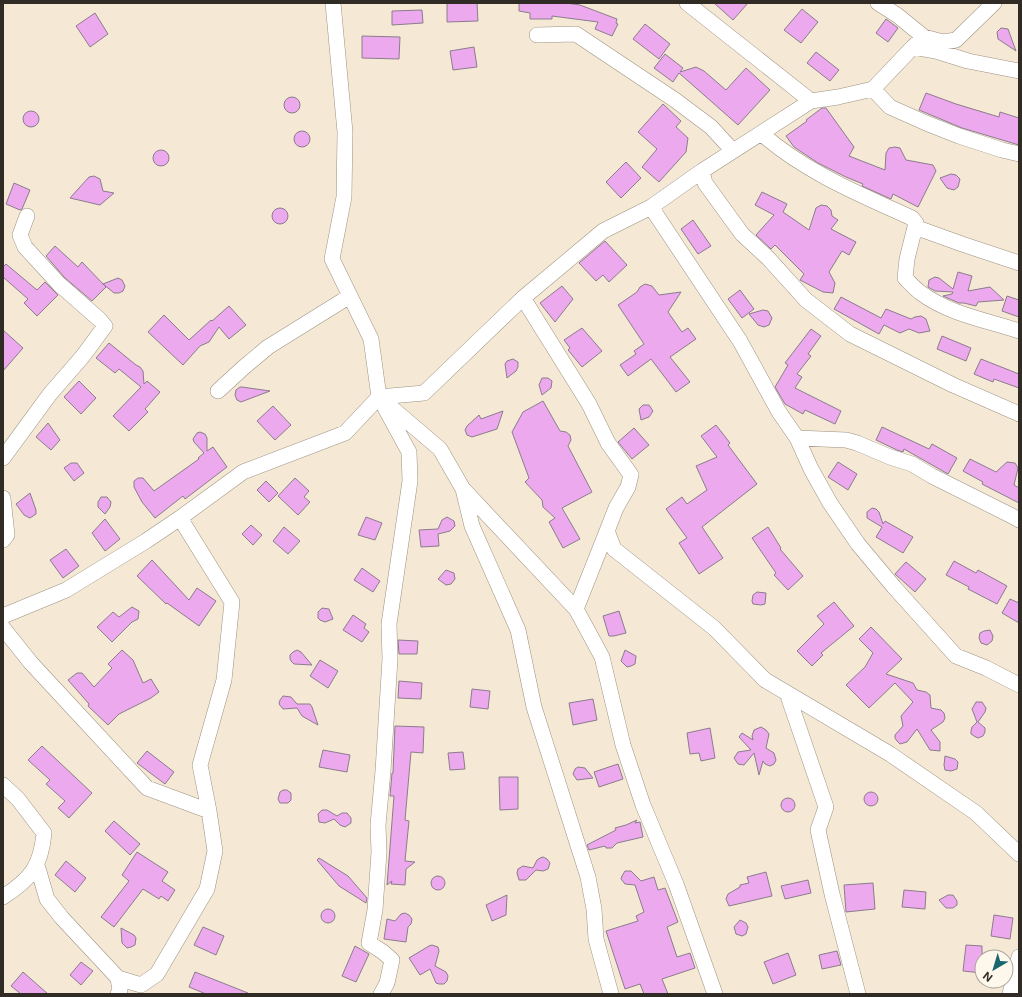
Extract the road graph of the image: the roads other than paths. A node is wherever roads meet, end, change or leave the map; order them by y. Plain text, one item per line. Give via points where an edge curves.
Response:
1 (333, 3) edge
2 (687, 3) edge
3 (878, 3) edge
4 (994, 3) edge
5 (536, 35) dead end
6 (924, 37) junction
7 (913, 47) junction
8 (1019, 71) edge
9 (873, 89) junction
10 (811, 101) junction
11 (761, 133) junction
12 (733, 151) junction
13 (1019, 154) edge
14 (702, 171) junction
15 (651, 207) junction
16 (27, 216) dead end
17 (915, 229) junction
18 (1019, 262) edge
19 (350, 296) junction
20 (523, 298) junction
21 (1019, 331) edge
22 (218, 391) dead end
23 (379, 397) junction
24 (1019, 414) edge
25 (797, 438) junction
26 (3, 458) edge
27 (463, 489) junction
28 (3, 498) edge
29 (180, 518) junction
30 (1019, 520) edge
31 (607, 531) junction
32 (3, 540) edge
33 (576, 608) junction
34 (3, 616) edge
35 (3, 628) edge
36 (1019, 686) edge
37 (787, 693) junction
38 (3, 785) edge
39 (210, 811) junction
40 (1019, 854) edge
41 (37, 866) junction
42 (3, 896) edge
43 (1019, 957) edge
44 (123, 984) edge
45 (118, 994) edge
46 (381, 994) edge
47 (612, 994) edge
48 (715, 994) edge
49 (858, 994) edge
50 (1010, 994) edge

1 - 19 street via 345,132 344,197 332,259
2 - 10 street
3 - 6 street
4 - 6 street via 956,40 943,42
5 - 12 street via 576,34 675,100 710,127
6 - 7 street
7 - 8 street
7 - 9 street
9 - 10 street
9 - 13 street via 890,107 966,139
10 - 11 street
11 - 12 street
11 - 17 street via 778,149 817,172 868,199 912,218 916,223
12 - 14 street
14 - 15 street
14 - 24 street via 705,183 742,234 806,300 850,334 953,385
15 - 20 street via 603,231
15 - 25 street via 740,341 779,412
16 - 26 street via 20,235 25,247 59,284 105,326
17 - 18 street
17 - 21 street via 905,278 920,293 959,313
19 - 22 street via 268,347
19 - 23 street via 370,339
20 - 23 street via 424,393
20 - 31 street via 589,404 608,443 631,475
23 - 27 street via 440,449
23 - 29 street via 345,433 243,472
23 - 46 street via 409,452 410,481 389,624 390,659 378,825 379,852 375,910 369,943 392,960 387,983
25 - 30 street via 846,440 857,443 912,464
25 - 36 street via 830,503 858,544 894,587 956,656 986,668
27 - 33 street
27 - 47 street via 472,526 518,630 534,707 588,876 596,939
28 - 32 street via 7,535
29 - 34 street via 66,590
29 - 39 street via 232,602 224,680 200,764
31 - 33 street
31 - 37 street via 614,549 714,628 765,680
33 - 48 street via 602,657 623,745 643,805 676,884
35 - 39 street via 147,788
37 - 40 street via 890,754 976,813
37 - 49 street via 826,808 818,830
38 - 41 street via 18,799 44,833 43,850
39 - 44 street via 215,851 207,889 157,974 141,985
41 - 42 street via 22,884
41 - 44 street via 47,899
43 - 50 street
44 - 45 street

